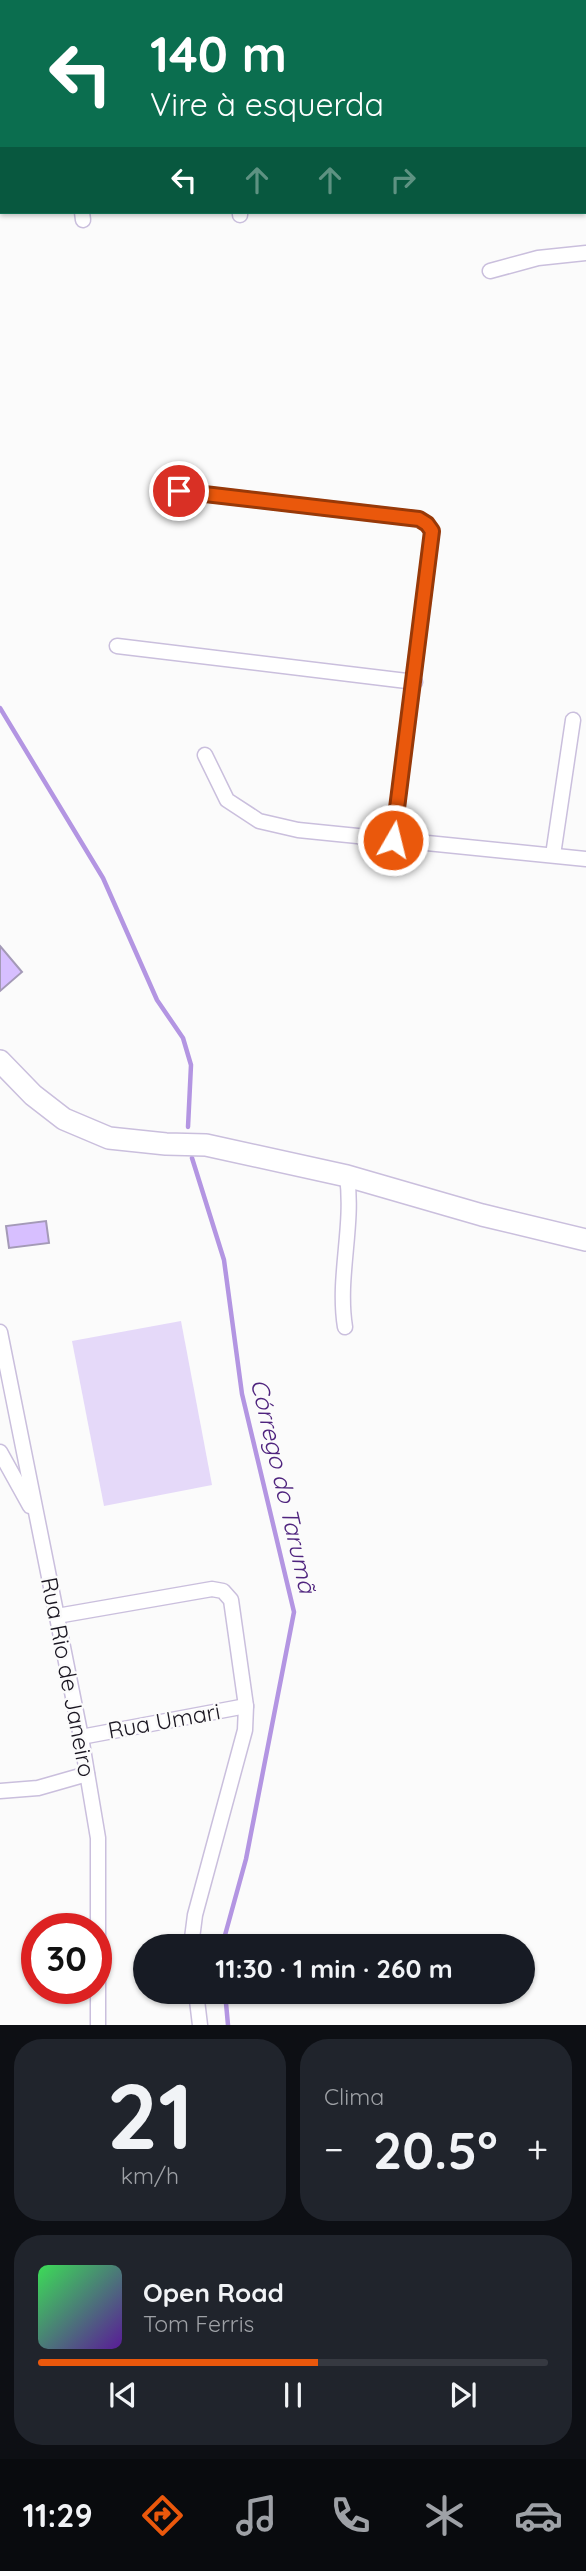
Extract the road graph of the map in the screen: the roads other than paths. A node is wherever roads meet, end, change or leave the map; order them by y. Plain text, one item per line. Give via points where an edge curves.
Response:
1 (586, 253) edge
2 (490, 271) dead end
3 (179, 491) dead end
4 (117, 646) dead end
5 (415, 682) junction
6 (573, 720) dead end
7 (205, 755) dead end
8 (393, 840) junction
9 (553, 855) junction
10 (586, 859) edge
11 (0, 1061) edge
12 (347, 1176) junction
13 (586, 1240) edge
14 (345, 1327) dead end
15 (0, 1332) edge
16 (0, 1452) edge
17 (36, 1516) junction
18 (57, 1616) junction
19 (246, 1706) junction
20 (81, 1737) junction
21 (87, 1774) junction
22 (0, 1791) edge
23 (193, 1934) edge
24 (197, 2004) edge
25 (98, 2025) edge
26 (200, 2025) edge

1 - 2 street via 538,258
3 - 5 street via 419,519 427,524 432,531
4 - 5 street
5 - 8 street
6 - 9 street
7 - 8 street via 227,800 259,821
8 - 9 street
9 - 10 street
11 - 12 street via 64,1119 109,1138 206,1145
12 - 13 street
12 - 14 street via 351,1202
15 - 17 street, Rua Rio de Janeiro
16 - 17 street
17 - 18 street, Rua Rio de Janeiro
18 - 19 street via 212,1589 223,1591 231,1600
18 - 20 street, Rua Rio de Janeiro
19 - 20 street, Rua Umari
19 - 23 street via 245,1730
20 - 21 street, Rua Rio de Janeiro
21 - 22 street via 38,1788
21 - 25 street, Rua Rio de Janeiro via 98,1838
24 - 26 street

